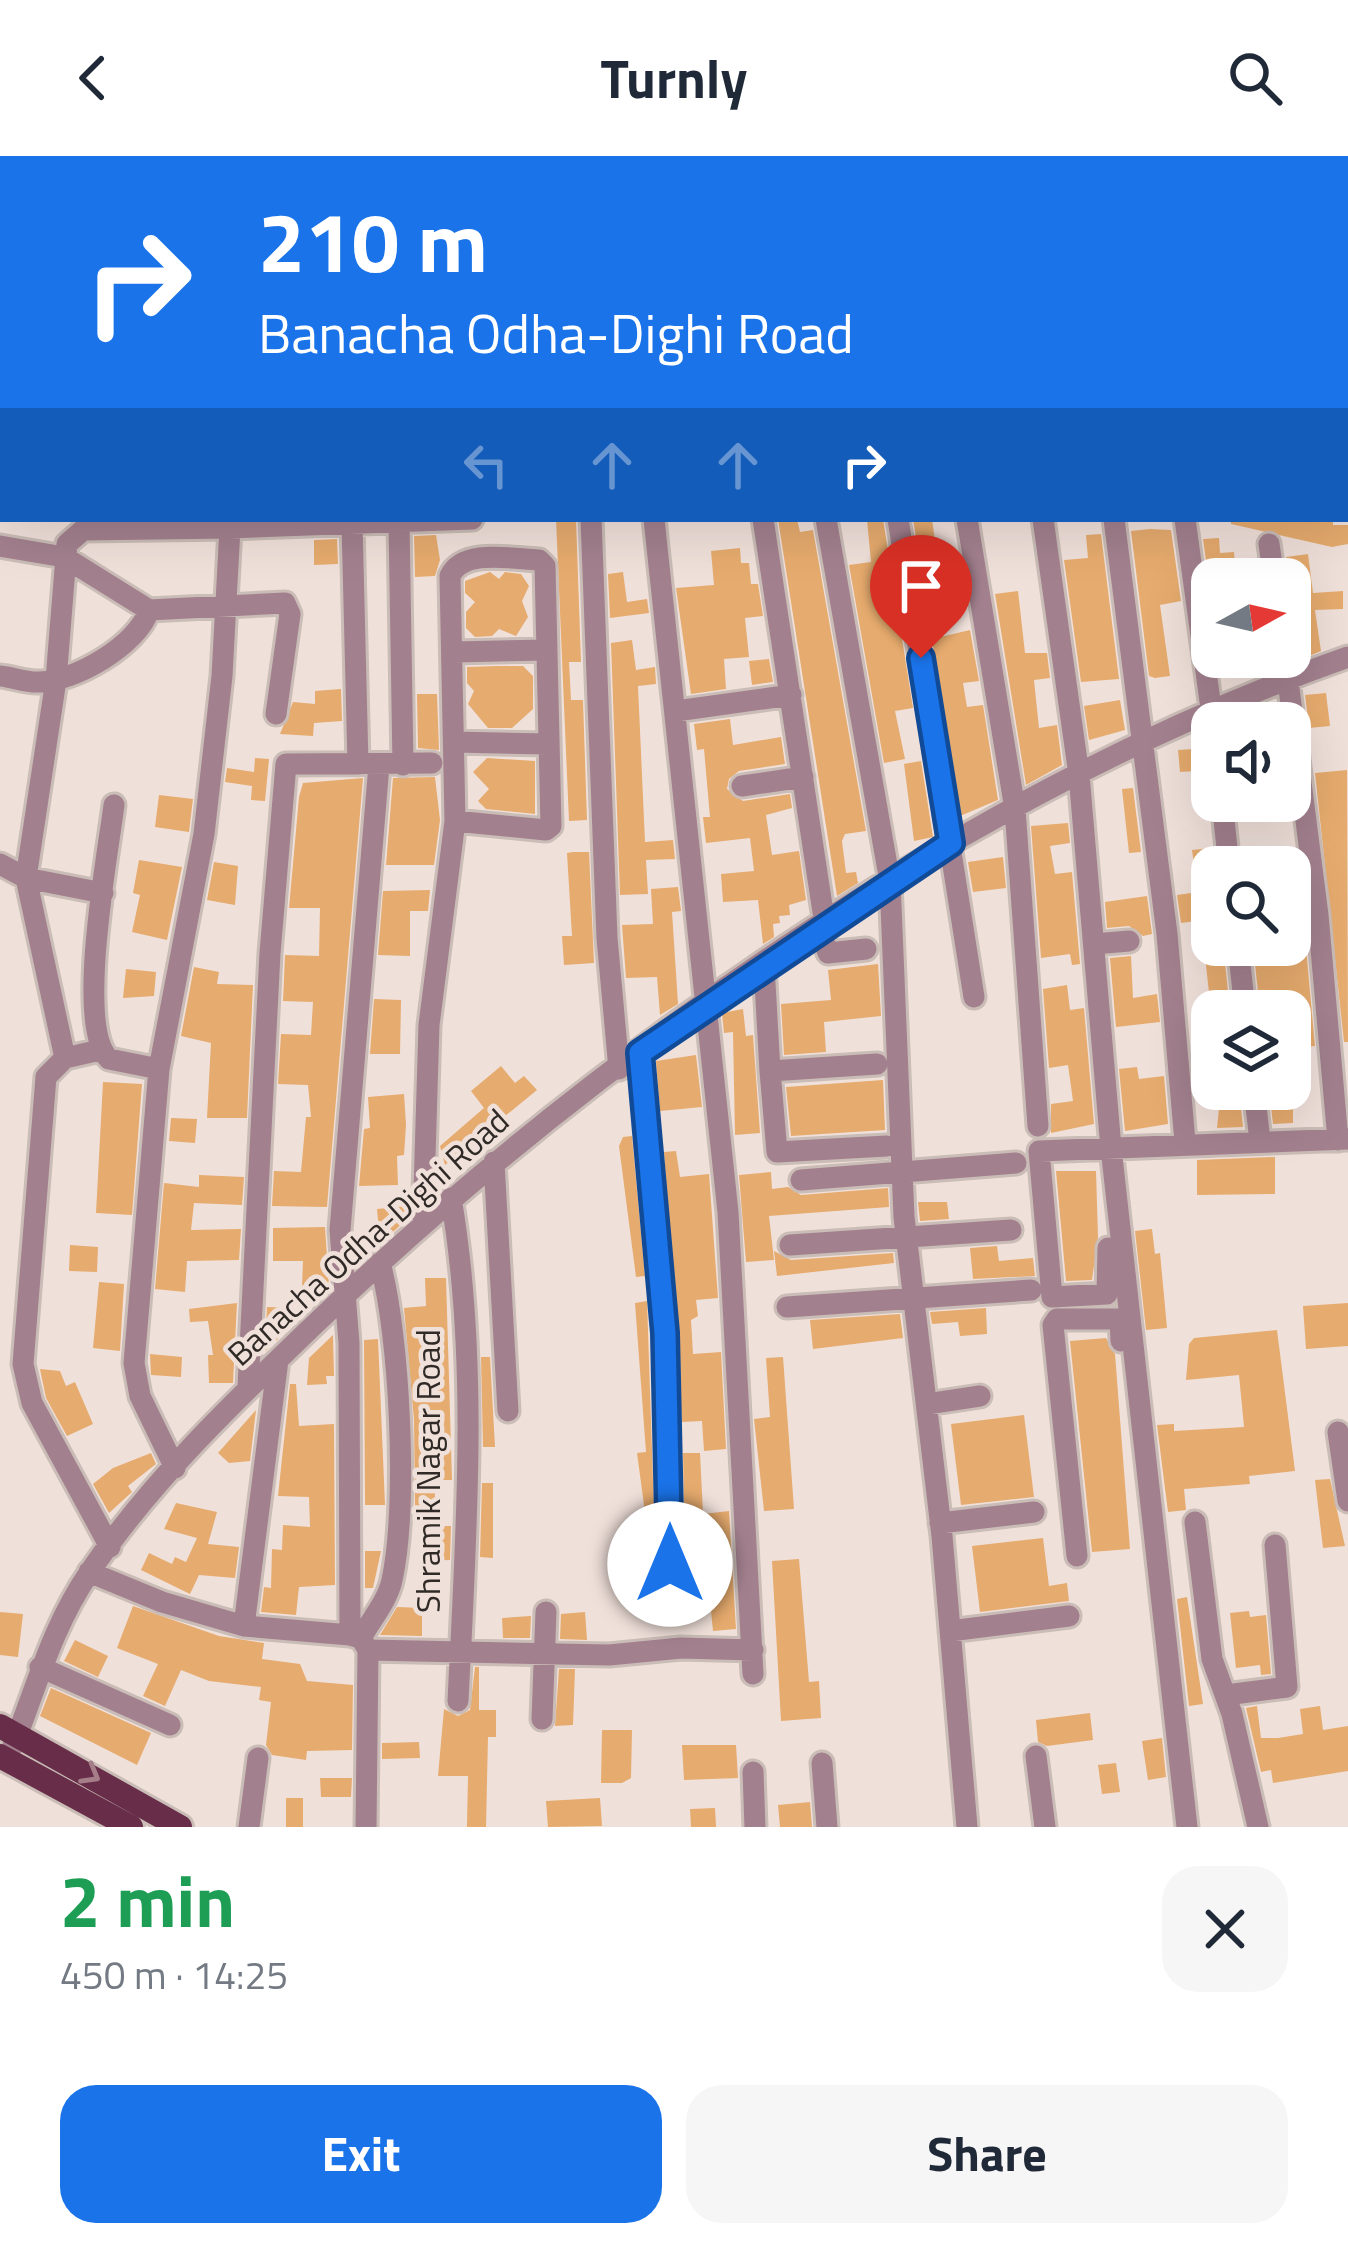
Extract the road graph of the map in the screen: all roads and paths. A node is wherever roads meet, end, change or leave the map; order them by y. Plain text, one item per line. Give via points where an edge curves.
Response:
1 (417, 522) edge
2 (591, 522) edge
3 (654, 522) edge
4 (763, 522) edge
5 (827, 522) edge
6 (898, 522) edge
7 (967, 522) edge
8 (1042, 522) edge
9 (1114, 522) edge
10 (1185, 522) edge
11 (399, 523) junction
12 (352, 524) junction
13 (230, 528) junction
14 (1269, 544) dead end
15 (0, 546) edge
16 (64, 557) junction
17 (1271, 558) edge
18 (227, 606) junction
19 (149, 610) junction
20 (547, 650) junction
21 (454, 652) junction
22 (1348, 657) edge
23 (1311, 663) edge
24 (0, 676) edge
25 (1271, 678) edge
26 (1288, 678) edge
27 (56, 680) junction
28 (791, 695) junction
29 (1210, 702) edge
30 (1236, 702) edge
31 (676, 712) junction
32 (276, 714) dead end
33 (1191, 725) edge
34 (454, 742) junction
35 (1141, 743) junction
36 (549, 744) junction
37 (432, 764) dead end
38 (368, 765) junction
39 (403, 765) junction
40 (1079, 775) junction
41 (803, 777) junction
42 (742, 786) dead end
43 (114, 805) dead end
44 (1015, 809) junction
45 (455, 821) junction
46 (951, 843) junction
47 (0, 864) edge
48 (26, 878) junction
49 (890, 882) junction
50 (103, 893) junction
51 (822, 926) junction
52 (1129, 941) dead end
53 (1094, 944) junction
54 (866, 950) dead end
55 (764, 964) junction
56 (974, 997) dead end
57 (708, 1002) junction
58 (100, 1050) junction
59 (640, 1053) junction
60 (65, 1058) junction
61 (877, 1064) dead end
62 (159, 1069) junction
63 (619, 1069) junction
64 (770, 1071) junction
65 (1256, 1110) edge
66 (1038, 1126) dead end
67 (1343, 1140) edge
68 (1260, 1141) junction
69 (1185, 1142) junction
70 (887, 1146) dead end
71 (1105, 1148) junction
72 (494, 1162) junction
73 (1016, 1163) dead end
74 (903, 1174) junction
75 (801, 1180) dead end
76 (451, 1198) junction
77 (423, 1223) junction
78 (1011, 1230) dead end
79 (907, 1237) junction
80 (790, 1245) dead end
81 (380, 1263) junction
82 (1031, 1290) dead end
83 (914, 1294) junction
84 (345, 1296) junction
85 (787, 1306) dead end
86 (278, 1360) junction
87 (248, 1388) junction
88 (1138, 1393) junction
89 (980, 1396) dead end
90 (927, 1403) junction
91 (508, 1411) dead end
92 (1338, 1432) dead end
93 (175, 1468) junction
94 (1348, 1501) edge
95 (1034, 1517) dead end
96 (1195, 1522) dead end
97 (941, 1530) junction
98 (1275, 1545) dead end
99 (110, 1547) junction
100 (1076, 1556) dead end
101 (670, 1564) dead end
102 (89, 1572) junction
103 (546, 1612) dead end
104 (1069, 1616) dead end
105 (244, 1625) junction
106 (950, 1631) junction
107 (360, 1641) junction
108 (753, 1650) junction
109 (460, 1652) junction
110 (545, 1653) junction
111 (40, 1667) junction
112 (753, 1674) dead end
113 (1226, 1695) junction
114 (458, 1701) dead end
115 (542, 1719) dead end
116 (170, 1725) dead end
117 (6, 1744) edge
118 (1036, 1756) dead end
119 (258, 1758) dead end
120 (822, 1763) dead end
121 (753, 1772) dead end
122 (130, 1827) edge
123 (180, 1827) edge
124 (249, 1827) edge
125 (366, 1827) edge
126 (755, 1827) edge
127 (827, 1827) edge
128 (967, 1827) edge
129 (1045, 1827) edge
130 (1187, 1827) edge
131 (1258, 1827) edge

1 - 11 street
2 - 63 street
3 - 31 street
4 - 28 street
5 - 49 street
6 - 46 street
7 - 44 street
8 - 40 street
9 - 35 street
10 - 29 street
11 - 12 street
11 - 39 street
12 - 13 street
12 - 38 street
13 - 16 street via 83,530
13 - 18 street
14 - 17 street
15 - 16 street
16 - 19 street
16 - 27 street
18 - 19 street
18 - 32 street via 285,603 290,614
18 - 62 street via 204,834
19 - 27 street via 117,649
20 - 21 street
20 - 21 street via 543,561 470,558 450,576
20 - 36 street
21 - 34 street
22 - 23 street, Banacha Odha-Dighi Road
24 - 27 street
25 - 30 street, Banacha Odha-Dighi Road
26 - 67 street
27 - 48 street
28 - 31 street
28 - 41 street
31 - 57 street
33 - 35 street, Banacha Odha-Dighi Road
34 - 36 street
34 - 45 street
35 - 40 street, Banacha Odha-Dighi Road
35 - 69 street
36 - 45 street via 550,829
37 - 39 street
38 - 39 street
38 - 84 street via 340,1230
38 - 87 street via 286,764
40 - 44 street, Banacha Odha-Dighi Road
40 - 53 street
41 - 42 street
41 - 51 street
43 - 50 street
44 - 46 street, Banacha Odha-Dighi Road
44 - 66 street
45 - 77 street via 429,1025
46 - 49 street, Banacha Odha-Dighi Road
46 - 56 street
47 - 48 street
48 - 50 street
48 - 60 street
49 - 51 street, Banacha Odha-Dighi Road
49 - 74 street
50 - 58 street via 94,950
51 - 54 street via 828,953
51 - 55 street, Banacha Odha-Dighi Road
52 - 53 street
53 - 71 street
55 - 57 street, Banacha Odha-Dighi Road
55 - 64 street
57 - 59 street, Banacha Odha-Dighi Road
57 - 108 street
58 - 60 street
58 - 62 street
59 - 63 street, Banacha Odha-Dighi Road
59 - 101 street via 665,1333
60 - 99 street via 46,1077 23,1364 32,1403
61 - 64 street
62 - 93 street via 134,1363 140,1396
63 - 72 street, Banacha Odha-Dighi Road
64 - 70 street via 777,1152
65 - 68 street
67 - 68 street
68 - 69 street
69 - 71 street
71 - 71 street via 1109,1289 1052,1297 1039,1151
71 - 88 street
72 - 76 street, Banacha Odha-Dighi Road
72 - 91 street
73 - 74 street
74 - 75 street
74 - 79 street
76 - 77 street, Banacha Odha-Dighi Road
76 - 109 street, Shramik Nagar Road via 463,1334
77 - 81 street, Banacha Odha-Dighi Road
78 - 79 street
79 - 80 street
79 - 83 street
81 - 84 street, Banacha Odha-Dighi Road
81 - 107 street via 399,1430 396,1521 391,1586
82 - 83 street
83 - 85 street
83 - 90 street
84 - 86 street, Banacha Odha-Dighi Road
84 - 107 street
86 - 87 street, Banacha Odha-Dighi Road
86 - 105 street
87 - 93 street, Banacha Odha-Dighi Road
88 - 100 street via 1123,1373 1120,1319 1058,1319
88 - 130 street
89 - 90 street
90 - 97 street
92 - 94 street
93 - 99 street, Banacha Odha-Dighi Road
95 - 97 street
96 - 113 street via 1212,1659
97 - 106 street
98 - 113 street via 1287,1687
99 - 102 street, Banacha Odha-Dighi Road
102 - 105 street, Shramik Nagar Road
102 - 111 street, Banacha Odha-Dighi Road
103 - 110 street
104 - 106 street
105 - 107 street, Shramik Nagar Road
106 - 128 street
107 - 109 street, Shramik Nagar Road
107 - 125 street
108 - 110 street
108 - 112 street
109 - 110 street
109 - 114 street
110 - 115 street
111 - 116 street
111 - 117 street, Banacha Odha-Dighi Road
113 - 131 street
117 - 122 main road
117 -> 123 main road
118 - 129 street
119 - 124 street
120 - 127 street
121 - 126 street

